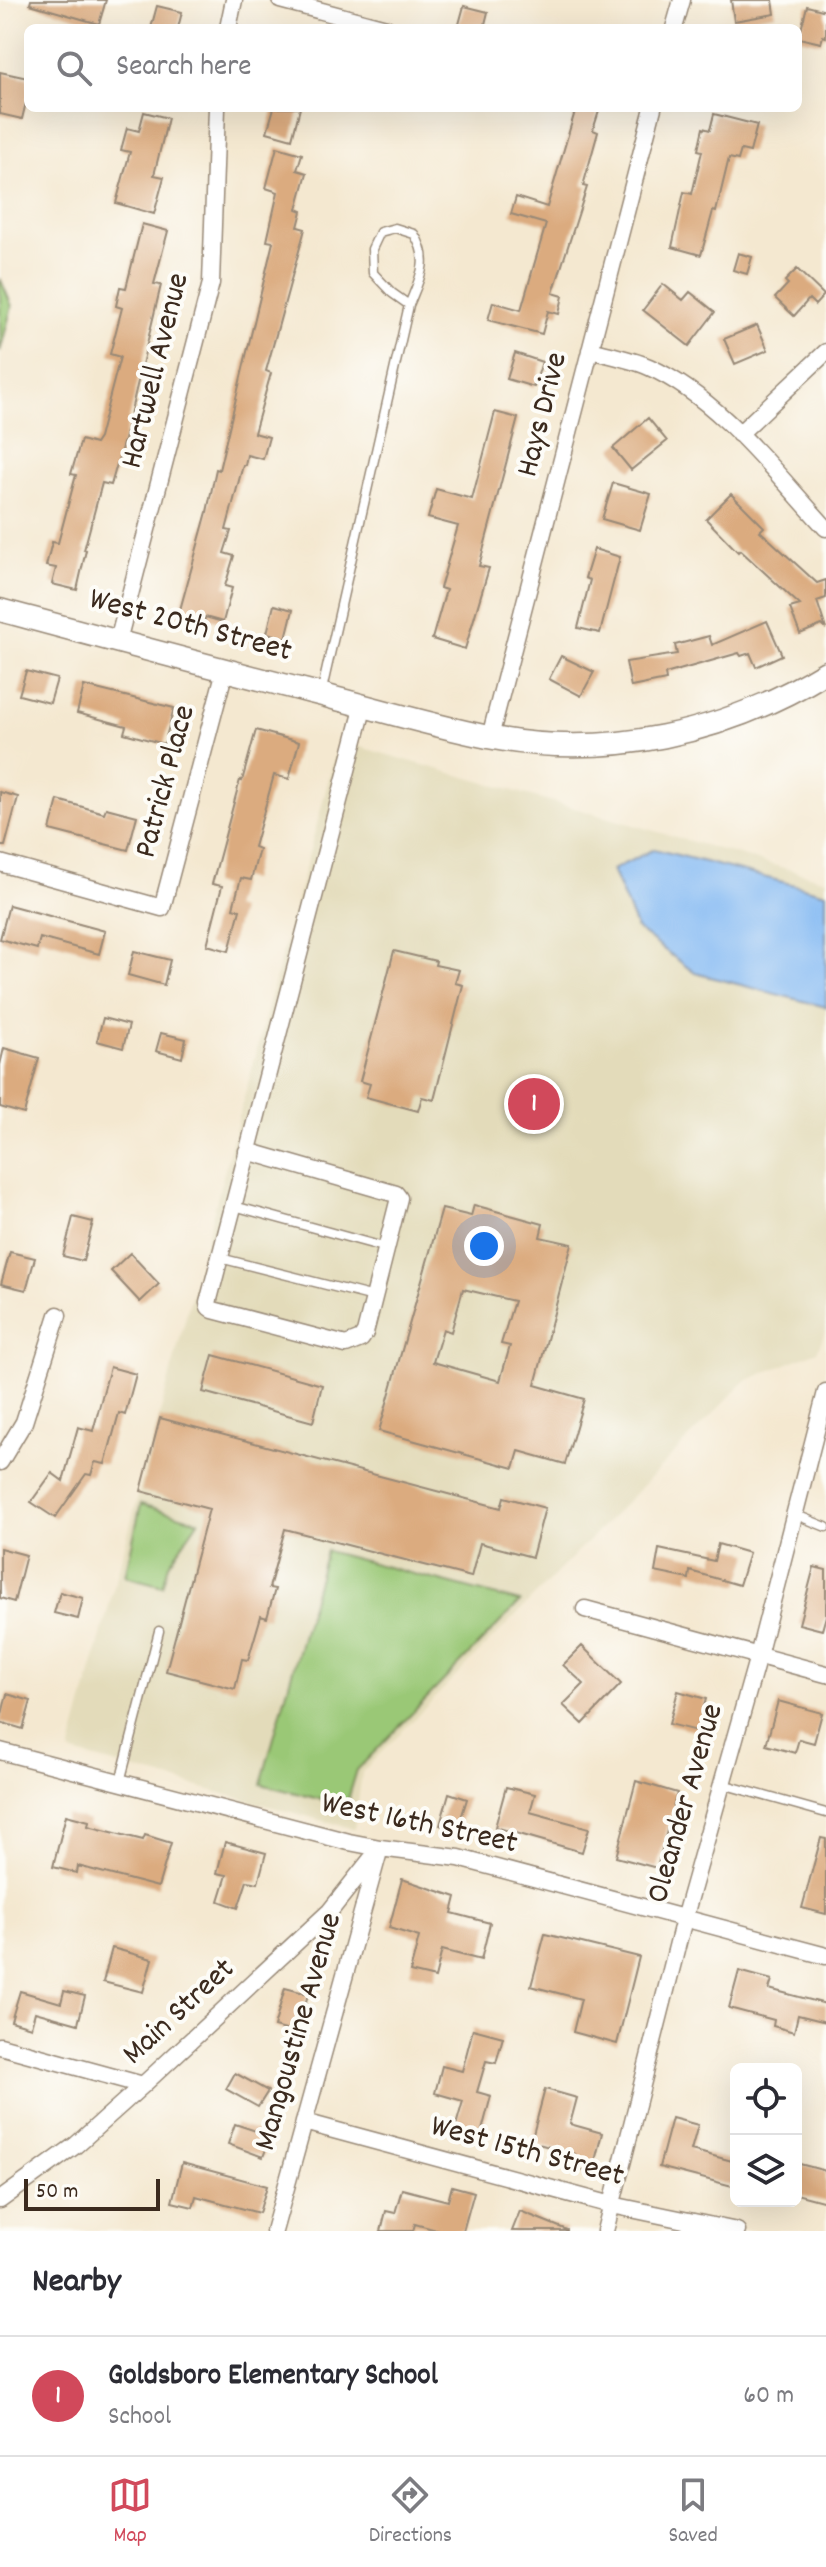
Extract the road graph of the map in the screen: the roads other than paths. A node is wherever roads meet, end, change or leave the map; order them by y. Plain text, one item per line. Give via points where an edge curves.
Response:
1 (234, 0) edge
2 (280, 0) edge
3 (682, 0) edge
4 (229, 24) edge
5 (371, 24) edge
6 (675, 24) edge
7 (217, 112) edge
8 (652, 112) edge
9 (409, 305) junction
10 (590, 350) junction
11 (826, 352) edge
12 (739, 434) junction
13 (826, 528) edge
14 (0, 610) edge
15 (118, 641) junction
16 (225, 670) junction
17 (826, 672) edge
18 (321, 694) junction
19 (364, 705) junction
20 (490, 737) junction
21 (0, 863) edge
22 (247, 1151) junction
23 (233, 1205) junction
24 (388, 1248) junction
25 (219, 1258) junction
26 (374, 1298) junction
27 (58, 1315) dead end
28 (826, 1392) edge
29 (0, 1462) edge
30 (794, 1514) junction
31 (826, 1527) edge
32 (585, 1609) dead end
33 (159, 1631) dead end
34 (758, 1656) junction
35 (826, 1674) edge
36 (0, 1751) edge
37 (120, 1782) junction
38 (722, 1784) junction
39 (826, 1813) edge
40 (380, 1848) junction
41 (684, 1919) junction
42 (826, 1956) edge
43 (0, 2046) edge
44 (143, 2085) junction
45 (304, 2122) junction
46 (0, 2200) edge
47 (612, 2205) junction
48 (274, 2231) edge
49 (605, 2231) edge
50 (737, 2231) edge

1 - 4 street
2 - 5 street
3 - 6 street
7 - 15 street, Hartwell Avenue via 211,283
8 - 10 street, Hays Drive
9 - 9 lane via 422,272 423,249 414,234 395,228 380,232 372,249 373,273
9 - 18 lane
10 - 12 street via 648,366 706,403
10 - 20 street, Hays Drive
11 - 12 street
12 - 13 street
14 - 15 street, West 20th Street
15 - 16 street, West 20th Street
16 - 18 street, West 20th Street
16 - 21 street, Patrick Place via 162,908
17 - 20 street, West 20th Street via 747,713 642,741 578,745
18 - 19 street, West 20th Street
19 - 20 street, West 20th Street
19 - 22 street
22 - 23 street
22 - 24 street via 396,1194 399,1205
23 - 24 lane
23 - 25 street
24 - 26 street
25 - 26 lane
25 - 26 street via 209,1307 346,1345 365,1333
27 - 29 street via 24,1422
28 - 30 street, Oleander Avenue
30 - 31 lane
30 - 34 street, Oleander Avenue
32 - 34 street
33 - 37 lane
34 - 35 street
34 - 38 street, Oleander Avenue
36 - 37 street, West 16th Street
37 - 40 street, West 16th Street
38 - 39 lane
38 - 41 street, Oleander Avenue
40 - 41 street, West 16th Street via 459,1858
40 - 44 street, Main Street via 330,1911
40 - 45 street, Mangoustine Avenue
41 - 42 street, West 16th Street
41 - 47 street, Oleander Avenue
43 - 44 street
44 - 46 street, Main Street via 76,2145
45 - 47 street, West 15th Street
45 - 48 street, Mangoustine Avenue
47 - 49 street, Oleander Avenue
47 - 50 street, West 15th Street

